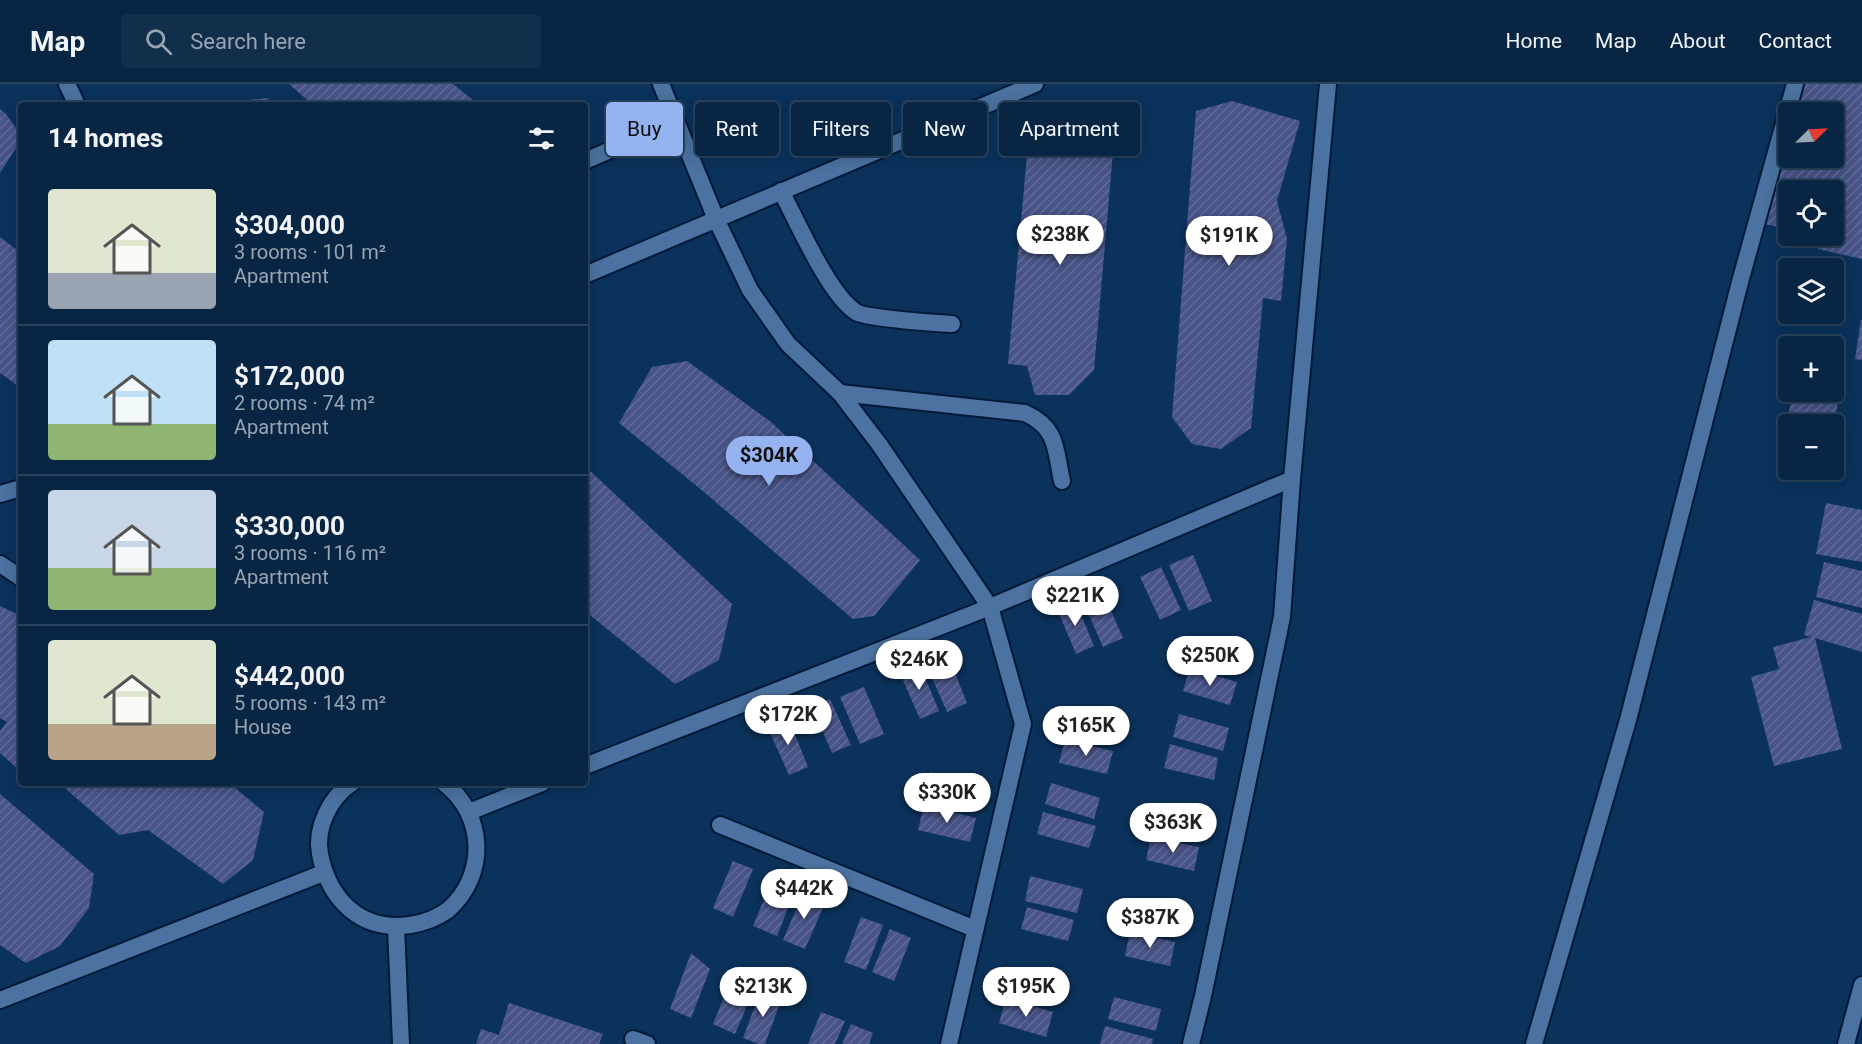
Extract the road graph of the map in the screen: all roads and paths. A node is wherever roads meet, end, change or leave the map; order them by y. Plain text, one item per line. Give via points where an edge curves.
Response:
1 (67, 84) edge
2 (661, 84) edge
3 (1035, 84) edge
4 (1328, 84) edge
5 (1795, 84) edge
6 (76, 102) edge
7 (668, 102) edge
8 (683, 138) edge
9 (606, 152) edge
10 (588, 160) edge
11 (781, 191) junction
12 (716, 219) junction
13 (588, 274) edge
14 (952, 324) dead end
15 (840, 393) junction
16 (1292, 479) junction
17 (1062, 481) dead end
18 (18, 489) edge
19 (0, 494) edge
20 (0, 564) edge
21 (18, 576) edge
22 (990, 607) junction
23 (588, 765) edge
24 (349, 786) edge
25 (448, 786) edge
26 (534, 786) edge
27 (469, 812) junction
28 (720, 825) dead end
29 (324, 873) junction
30 (396, 927) junction
31 (975, 929) junction
32 (1862, 985) edge
33 (0, 1000) edge
34 (400, 1044) edge
35 (949, 1044) edge
36 (1191, 1044) edge
37 (1534, 1044) edge
38 (1846, 1044) edge

1 - 6 street
2 - 7 street
3 - 11 street
4 - 16 street
5 - 37 street via 1628,720
8 - 12 street
9 - 10 street
11 - 12 street
11 - 14 street via 831,285 858,313
12 - 13 street
12 - 15 street via 750,290 788,344
15 - 17 street via 1024,412 1040,419 1051,431
15 - 22 street
16 - 22 street
16 - 36 street via 1282,617
18 - 19 street
20 - 21 street
22 - 23 street
22 - 31 street via 1023,724
24 - 29 street via 331,805 321,826 319,850
25 - 27 street
26 - 27 street
27 - 30 street via 477,838 476,865 465,890 447,910 423,923
28 - 31 street
29 - 30 street via 335,894 351,911
29 - 33 street
30 - 34 street
31 - 35 street
32 - 38 street

